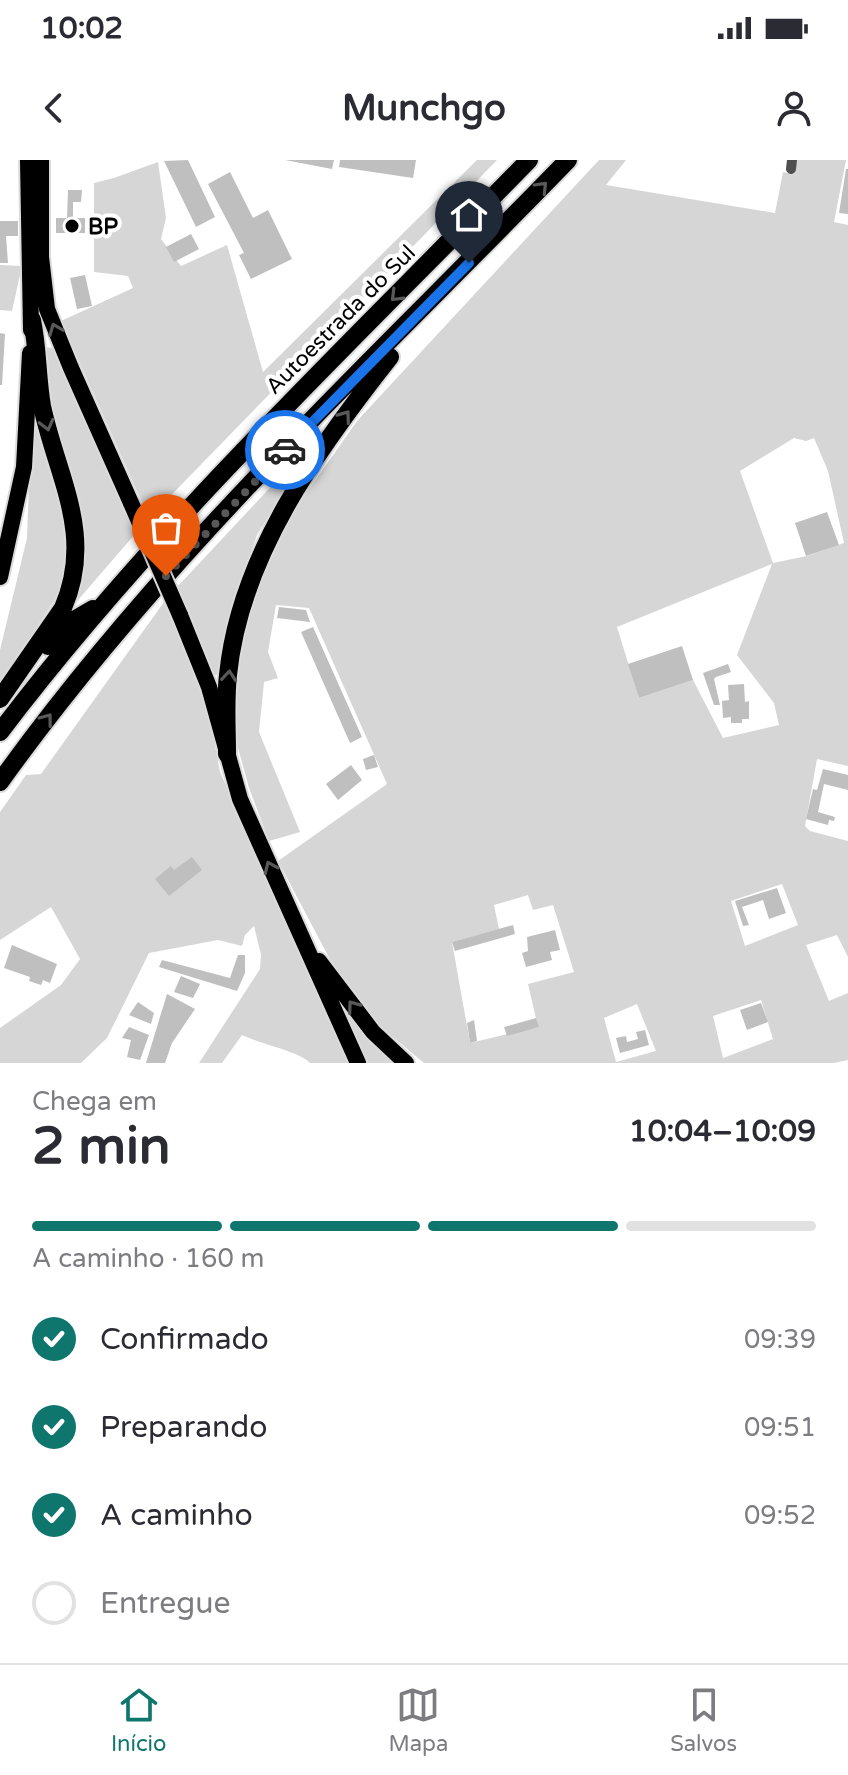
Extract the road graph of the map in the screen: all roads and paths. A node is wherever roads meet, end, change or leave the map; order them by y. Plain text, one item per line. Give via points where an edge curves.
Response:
1 (529, 160) edge
2 (568, 160) edge
3 (34, 164) edge
4 (449, 283) junction
5 (32, 320) junction
6 (0, 577) edge
7 (107, 600) junction
8 (20, 673) junction
9 (0, 699) edge
10 (0, 732) edge
11 (227, 754) junction
12 (0, 782) edge
13 (301, 939) junction
14 (358, 1063) edge
15 (406, 1063) edge

1 -> 7 highway, Autoestrada do Sul via 262,432
4 -> 2 highway
3 - 5 main road
11 -> 3 main road, bridge via 209,687 180,615 47,309
11 -> 4 highway via 232,648 264,552 328,439
12 -> 4 highway via 78,679 185,555
5 - 6 main road via 24,467
5 -> 8 highway via 43,407 74,520 76,557 63,608
7 - 8 highway via 74,620
7 - 10 highway, Autoestrada do Sul
8 - 9 highway
13 -> 11 main road via 240,799
13 - 14 main road
15 -> 13 main road via 373,1032

